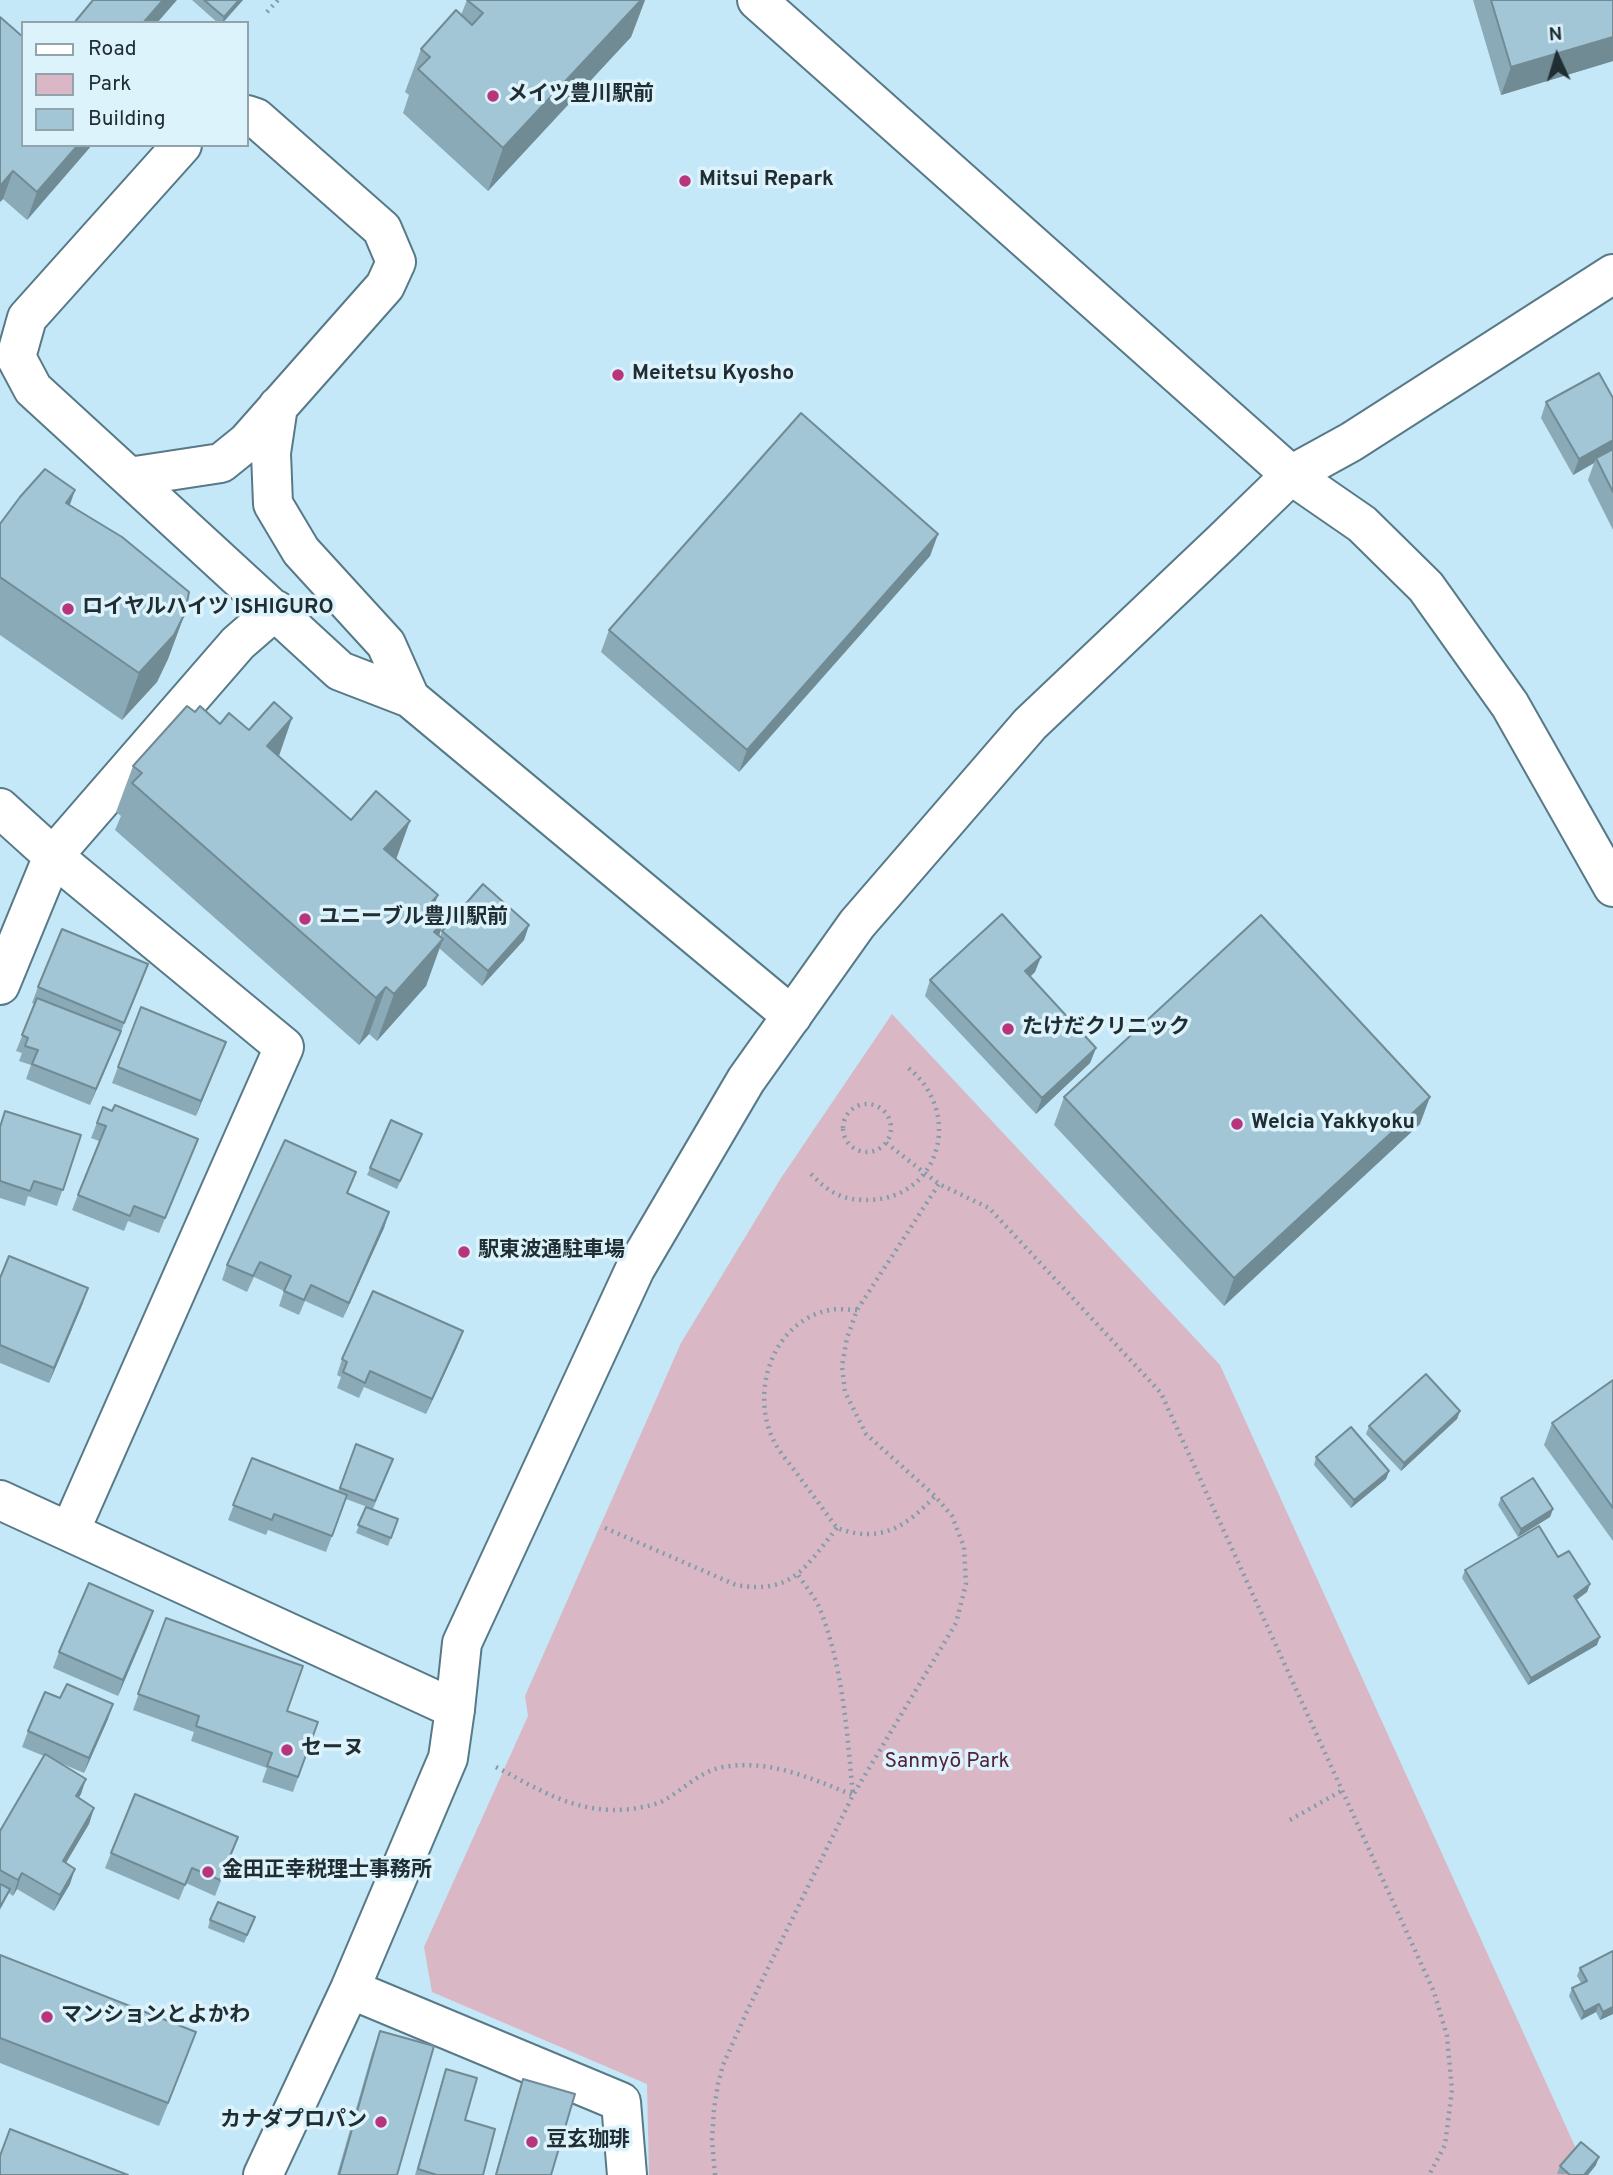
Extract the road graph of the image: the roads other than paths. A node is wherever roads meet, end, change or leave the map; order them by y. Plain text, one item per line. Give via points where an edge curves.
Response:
1 (757, 0) edge
2 (248, 115) edge
3 (180, 147) edge
4 (1613, 274) edge
5 (278, 406) junction
6 (1291, 475) junction
7 (129, 477) junction
8 (276, 610) junction
9 (410, 698) junction
10 (0, 808) edge
11 (53, 856) junction
12 (1613, 887) edge
13 (0, 985) edge
14 (792, 1016) junction
15 (0, 1500) edge
16 (70, 1531) junction
17 (455, 1709) junction
18 (350, 1989) junction
19 (263, 2175) edge
20 (627, 2175) edge

1 - 6 street
2 - 5 street via 382,229 396,262 385,286
3 - 7 street via 27,318 16,357 33,389
4 - 6 street via 1351,442
5 - 7 street via 247,442 221,463
5 - 9 street via 271,453 273,504 301,551 386,644
6 - 12 street via 1362,524 1426,587 1510,705
6 - 14 street via 1030,724 857,924
7 - 8 street
8 - 9 street via 340,671
8 - 11 street via 239,643
9 - 14 street
10 - 11 street
11 - 13 street
11 - 16 street via 284,1047
14 - 17 street via 746,1080 635,1269 462,1643
15 - 16 street
16 - 17 street
17 - 18 street via 448,1758
18 - 19 street
18 - 20 street via 621,2102

